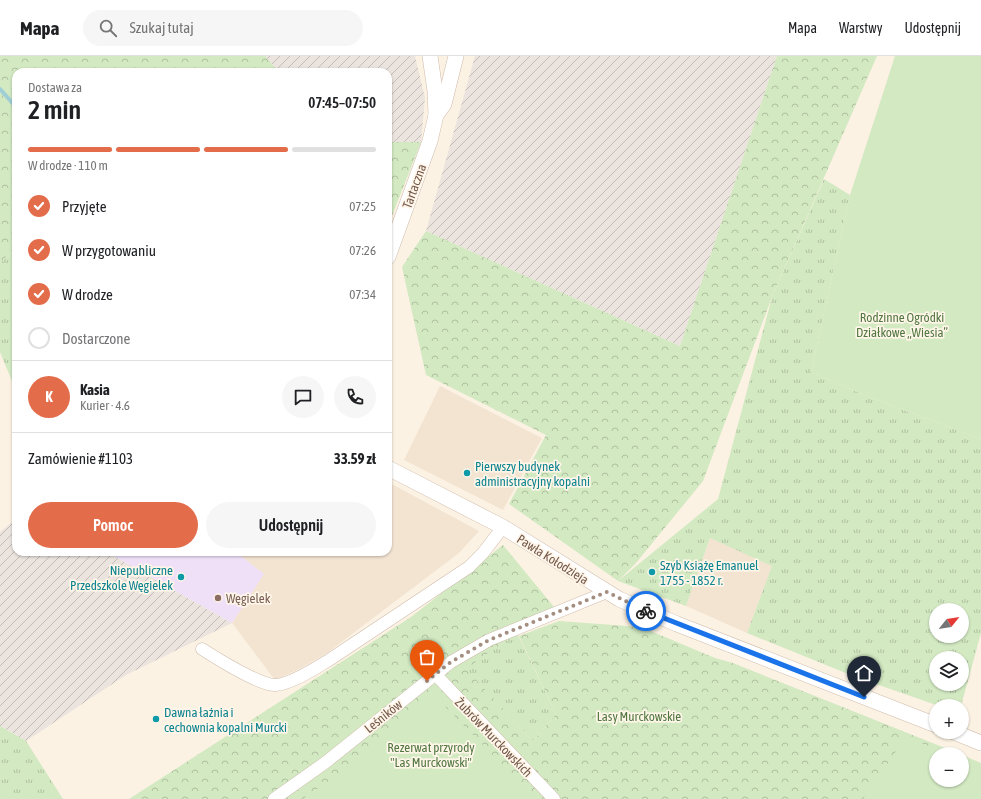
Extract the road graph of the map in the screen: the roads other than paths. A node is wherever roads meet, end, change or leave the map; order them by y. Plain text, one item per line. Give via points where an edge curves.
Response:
1 (430, 56) edge
2 (456, 56) edge
3 (436, 115) junction
4 (392, 245) edge
5 (392, 470) edge
6 (503, 527) junction
7 (607, 592) junction
8 (202, 649) dead end
9 (435, 674) junction
10 (929, 722) edge
11 (969, 738) edge
12 (981, 743) edge
13 (274, 799) edge
14 (554, 799) edge

1 - 3 street, Tartaczna
2 - 3 street, Tartaczna via 444,104
3 - 4 street, Tartaczna via 430,142
5 - 6 street, Pawła Kołodzieja
6 - 7 street, Pawła Kołodzieja
6 - 8 street, Pawła Kołodzieja via 469,567 307,674 276,686 254,679
7 - 9 street, Leśników via 489,640
7 - 10 street, Pawła Kołodzieja via 648,612
9 - 13 street, Leśników via 326,762
9 - 14 street, Żubrów Murckowskich
11 - 12 street

